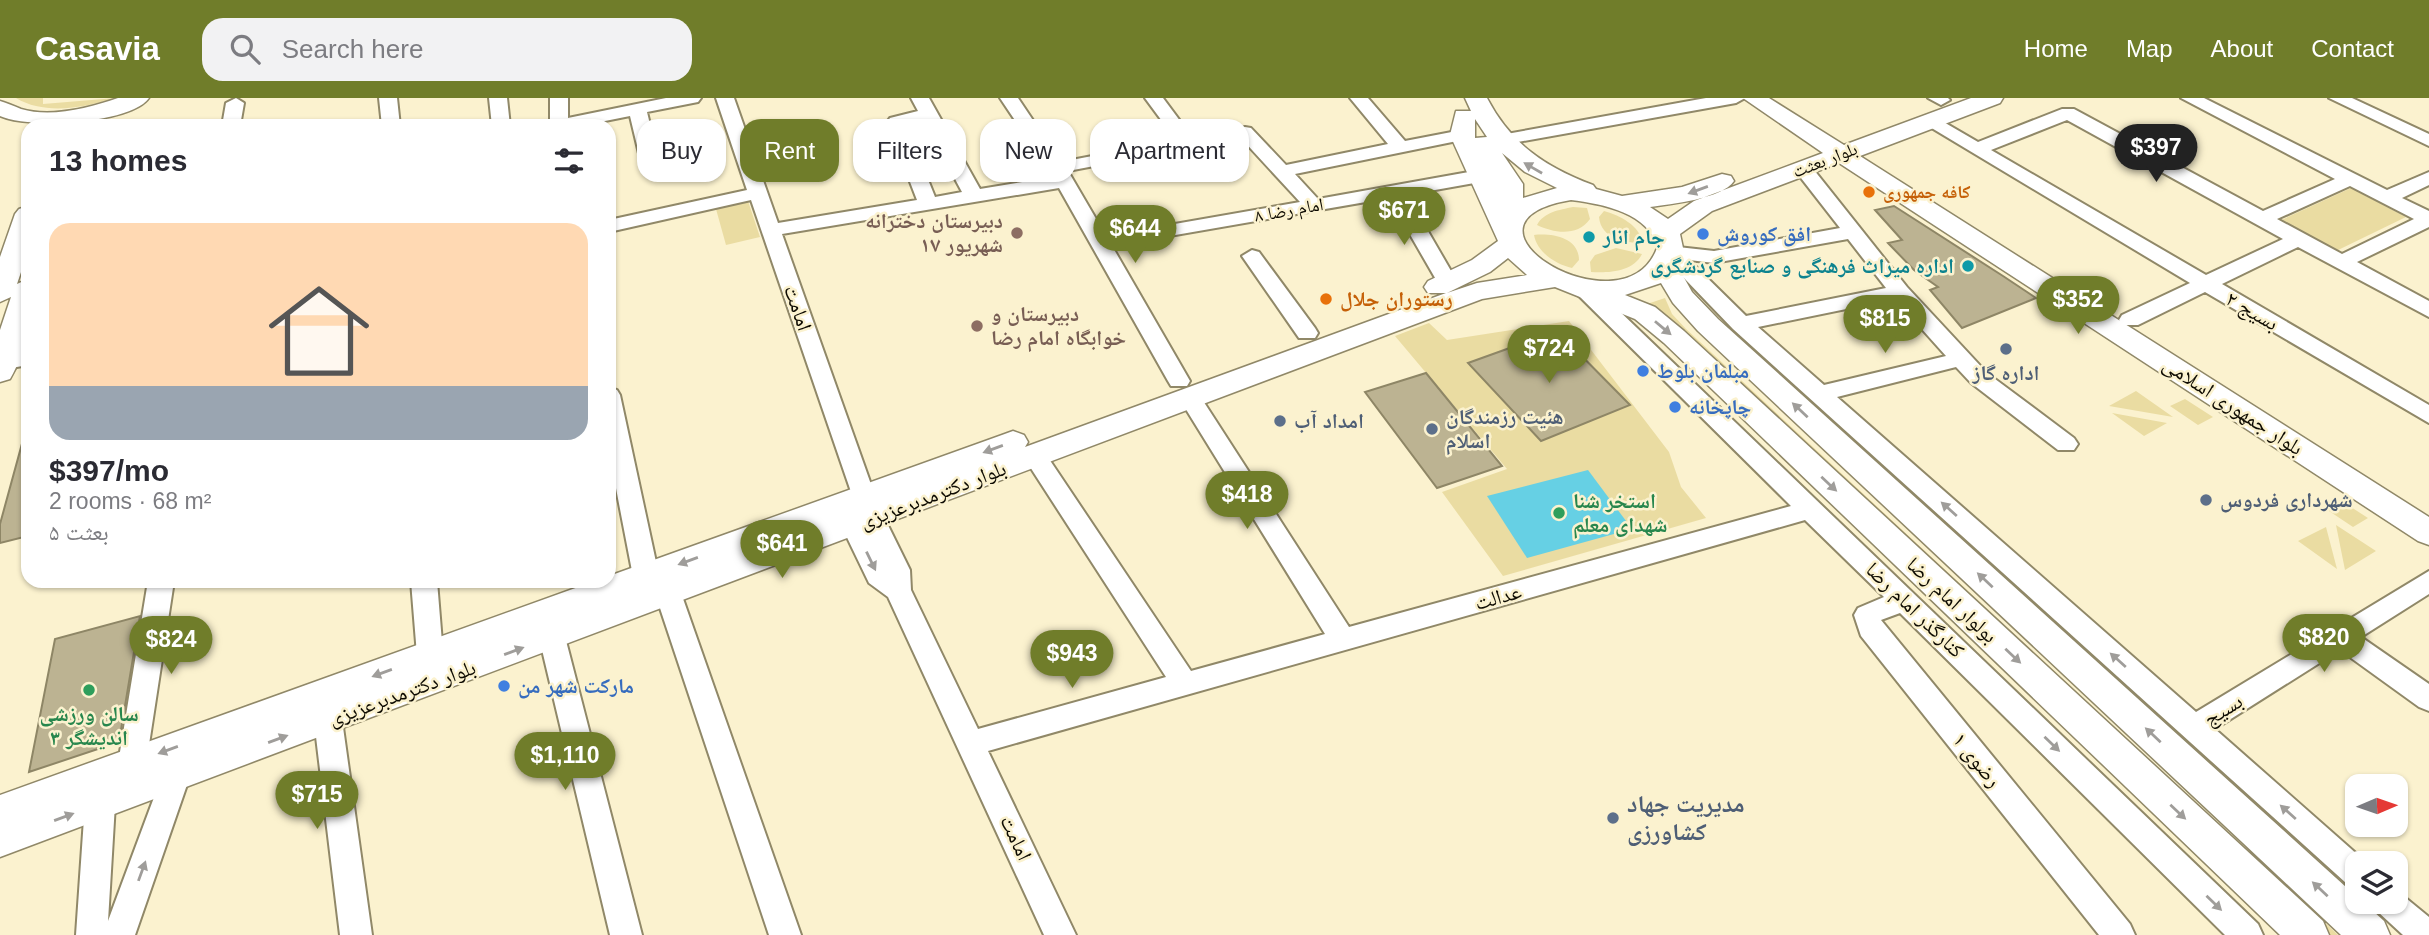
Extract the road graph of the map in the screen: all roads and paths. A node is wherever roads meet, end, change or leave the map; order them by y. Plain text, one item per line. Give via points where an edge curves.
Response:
1 (388, 98) edge
2 (498, 98) edge
3 (559, 98) edge
4 (692, 98) edge
5 (725, 98) edge
6 (1009, 98) edge
7 (1154, 98) edge
8 (1359, 98) edge
9 (1736, 98) edge
10 (1754, 98) edge
11 (1779, 98) edge
12 (1992, 98) edge
13 (2190, 98) edge
14 (2338, 98) edge
15 (136, 99) edge
16 (1942, 99) edge
17 (234, 103) dead end
18 (924, 106) edge
19 (637, 109) junction
20 (1464, 112) edge
21 (19, 116) edge
22 (106, 119) edge
23 (232, 119) edge
24 (390, 119) edge
25 (500, 119) edge
26 (558, 119) edge
27 (590, 119) edge
28 (639, 119) edge
29 (1023, 119) edge
30 (1170, 119) edge
31 (1929, 121) junction
32 (1249, 136) edge
33 (1501, 140) junction
34 (2429, 141) edge
35 (1841, 145) junction
36 (1401, 148) junction
37 (1977, 149) junction
38 (1803, 169) junction
39 (1282, 171) junction
40 (1480, 176) junction
41 (2429, 178) edge
42 (2350, 179) junction
43 (1029, 182) edge
44 (1065, 182) edge
45 (1888, 184) junction
46 (1395, 191) junction
47 (758, 193) junction
48 (1595, 195) junction
49 (974, 196) junction
50 (2387, 198) junction
51 (1624, 202) junction
52 (928, 203) junction
53 (1314, 206) junction
54 (2262, 219) junction
55 (2429, 219) edge
56 (616, 224) edge
57 (771, 230) junction
58 (1853, 232) junction
59 (21, 234) edge
60 (1510, 236) junction
61 (2298, 239) junction
62 (1098, 243) junction
63 (1666, 250) junction
64 (1252, 256) dead end
65 (2341, 262) junction
66 (1448, 283) junction
67 (1568, 283) junction
68 (2205, 283) junction
69 (1900, 292) junction
70 (0, 294) edge
71 (2429, 310) edge
72 (21, 314) edge
73 (2130, 320) junction
74 (1741, 324) junction
75 (1307, 333) junction
76 (1961, 359) junction
77 (8, 365) edge
78 (1184, 390) junction
79 (1820, 394) junction
80 (2429, 415) edge
81 (616, 423) edge
82 (2066, 444) dead end
83 (1035, 457) junction
84 (1811, 509) junction
85 (2429, 511) edge
86 (863, 513) junction
87 (2429, 533) edge
88 (2429, 580) edge
89 (657, 585) junction
90 (160, 588) edge
91 (425, 588) edge
92 (1905, 600) junction
93 (2340, 636) junction
94 (552, 637) junction
95 (1343, 640) junction
96 (430, 655) junction
97 (1185, 684) junction
98 (2429, 699) edge
99 (327, 707) junction
100 (2194, 728) junction
101 (972, 743) junction
102 (132, 764) junction
103 (176, 776) junction
104 (100, 804) junction
105 (0, 812) edge
106 (0, 841) edge
107 (2345, 862) edge
108 (2403, 914) edge
109 (92, 935) edge
110 (119, 935) edge
111 (356, 935) edge
112 (626, 935) edge
113 (785, 935) edge
114 (1060, 935) edge
115 (2119, 935) edge
116 (2248, 935) edge
117 (2309, 935) edge
118 (2370, 935) edge
119 (2426, 935) edge

1 - 24 street
2 - 25 street
3 - 26 street
4 - 19 street
5 - 47 street, امامت
6 - 29 street
7 - 30 street
8 - 36 street
9 - 33 street
10 - 35 main road, بلوار جمهوری اسلامی
11 - 35 main road, بلوار جمهوری اسلامی
12 - 31 main road, بلوار بعثت
13 - 42 street
14 - 34 street
15 - 21 main road via 72,116
15 - 22 main road
16 - 35 main road, بلوار بعثت
17 - 23 street
18 - 49 street
18 - 52 street via 896,122
19 - 27 street
19 - 28 street
20 - 33 main road
20 - 36 street
20 - 40 main road
20 - 60 main road via 1511,184
31 - 35 main road, بلوار بعثت
31 - 37 street, بسیج ۲
32 - 39 street
48 -> 33 main road via 1523,162
35 - 38 main road, بلوار بعثت
35 - 45 main road, بلوار جمهوری اسلامی
35 -> 51 main road, بلوار بعثت via 1687,194
35 - 73 main road, بلوار جمهوری اسلامی
36 - 39 street
37 - 54 street via 2068,113
37 - 68 street, بسیج ۲
38 - 45 main road
38 - 58 street
38 - 63 main road, بلوار بعثت via 1703,206
39 - 53 street
40 - 46 street, امام رضا ۸
40 - 60 main road
41 - 50 street
42 - 50 street
42 - 54 street
43 - 49 street
44 - 62 street
45 - 87 main road, بلوار جمهوری اسلامی
46 - 53 street, امام رضا ۸
46 - 66 street
47 - 56 street
47 - 57 street, امامت
48 - 51 main road
48 - 60 main road via 1571,193 1539,199 1516,212
49 - 52 street
50 - 55 street
51 - 63 main road via 1648,216
52 - 57 street
53 - 62 street, امام رضا ۸
54 - 61 street
55 - 65 street
57 - 86 street, امامت
58 - 63 street via 1714,257
58 - 69 street
59 - 70 main road
60 - 66 main road, بلوار دکترمدبرعزیزی via 1481,266
60 - 67 main road via 1528,264
61 - 65 street
61 - 68 street
62 - 78 street
63 - 67 main road via 1651,277 1631,285 1607,288
63 - 74 street
118 -> 63 main road, بولوار امام رضا via 1708,325 1682,297
64 - 75 street
65 - 71 street
66 - 75 main road, بلوار دکترمدبرعزیزی
67 - 78 main road, بلوار دکترمدبرعزیزی via 1477,291
67 - 84 street, کنارگذر امام رضا
67 -> 117 main road, بولوار امام رضا via 1645,313 1674,337
68 - 73 street
68 - 80 street, بسیج ۲
69 - 74 street
69 - 76 street
72 - 77 main road
73 - 85 main road, بلوار جمهوری اسلامی
74 - 79 street
75 - 78 main road, بلوار دکترمدبرعزیزی
76 - 79 street
76 - 82 street
78 - 83 main road, بلوار دکترمدبرعزیزی
78 -> 86 main road, بلوار دکترمدبرعزیزی
78 - 95 street
100 -> 79 street
81 - 89 street
83 - 86 main road, بلوار دکترمدبرعزیزی
83 - 97 street
84 - 92 street, کنارگذر امام رضا
84 - 95 street, عدالت
86 - 89 main road, بلوار دکترمدبرعزیزی
86 - 101 street, امامت via 878,576 898,590
88 - 93 street, بسیج
89 - 94 main road, بلوار دکترمدبرعزیزی
89 - 96 main road, بلوار دکترمدبرعزیزی
89 - 113 street
90 - 102 street
91 - 96 street
92 - 115 street, رضوی ۱ via 1867,615 1870,629
92 -> 116 street, کنارگذر امام رضا
93 - 98 street
93 - 100 street, بسیج
99 -> 94 main road, بلوار دکترمدبرعزیزی
94 - 112 street
95 - 97 street, عدالت
96 -> 99 main road, بلوار دکترمدبرعزیزی
97 - 101 street, عدالت
99 -> 102 main road, بلوار دکترمدبرعزیزی
103 -> 99 main road, بلوار دکترمدبرعزیزی
99 - 111 street
107 -> 100 street
101 - 114 street, امامت
102 - 105 main road, بلوار دکترمدبرعزیزی
103 - 104 main road, بلوار دکترمدبرعزیزی
110 -> 103 street
106 -> 104 main road, بلوار دکترمدبرعزیزی
104 - 109 street
108 - 119 street

